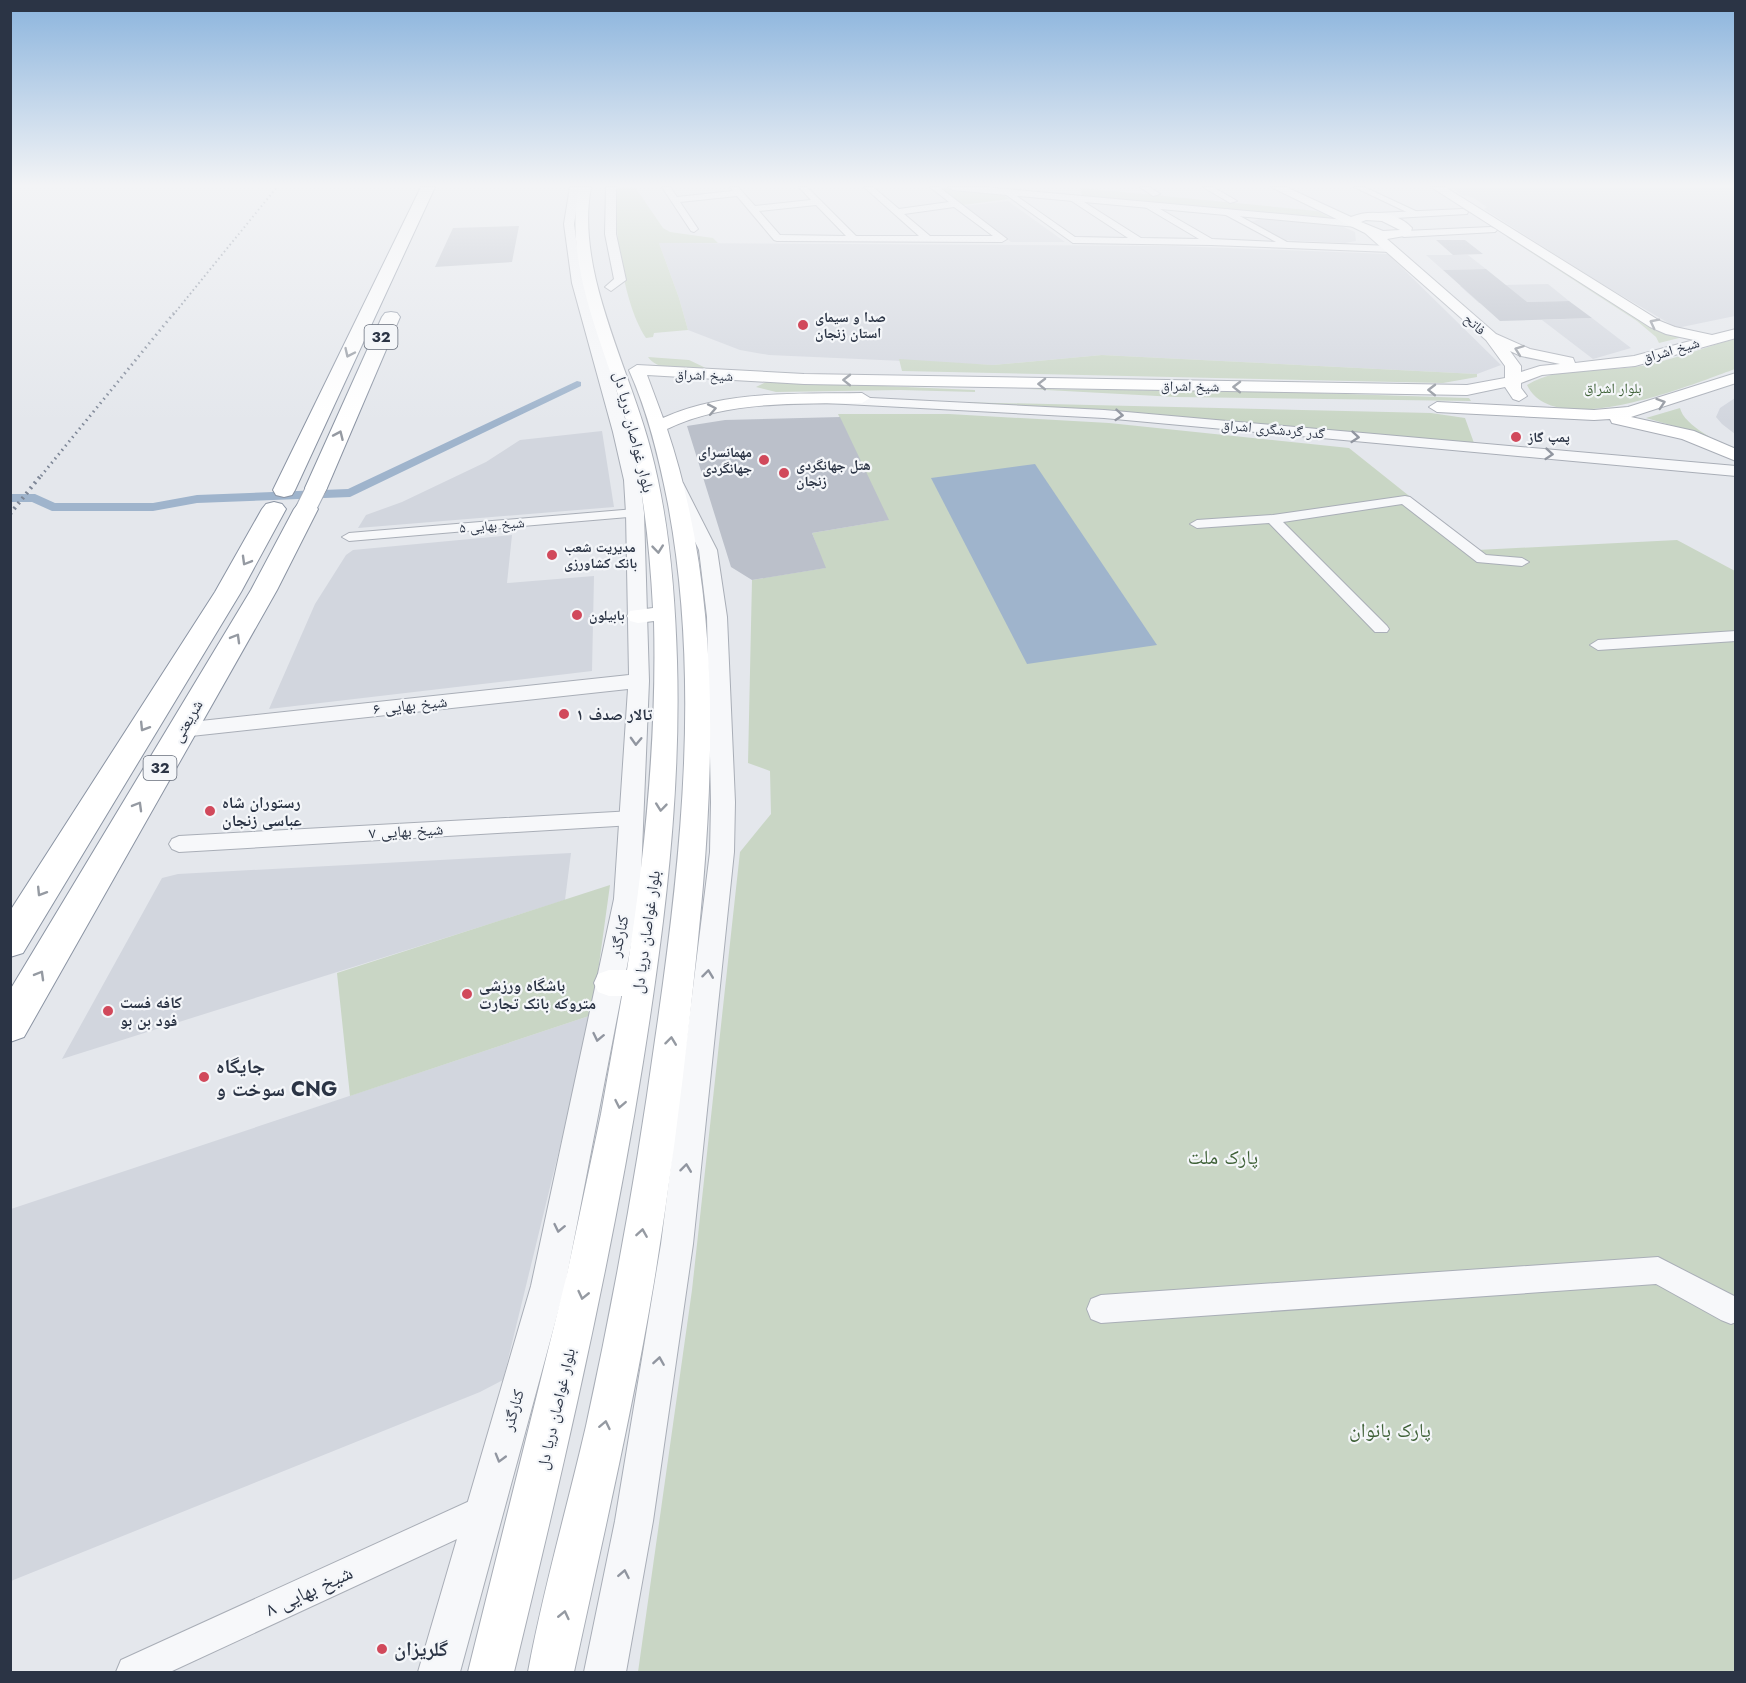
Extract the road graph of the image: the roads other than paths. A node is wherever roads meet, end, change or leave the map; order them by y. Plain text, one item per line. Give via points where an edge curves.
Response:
1 (395, 266) edge
2 (584, 266) edge
3 (592, 266) edge
4 (599, 266) edge
5 (617, 266) edge
6 (1409, 266) edge
7 (1549, 266) edge
8 (1555, 266) edge
9 (598, 287) junction
10 (396, 305) dead end
11 (1736, 333) edge
12 (1491, 338) junction
13 (1710, 339) junction
14 (1656, 355) junction
15 (635, 362) joint
16 (1597, 364) junction
17 (772, 378) junction
18 (1736, 378) edge
19 (1512, 381) junction
20 (1467, 390) junction
21 (809, 399) junction
22 (1156, 402) dead end
23 (1426, 407) dead end
24 (1484, 408) junction
25 (1695, 408) junction
26 (1549, 412) junction
27 (1594, 415) junction
28 (657, 427) junction
29 (1736, 447) edge
30 (1736, 456) edge
31 (1736, 471) edge
32 (295, 499) junction
33 (635, 513) junction
34 (1273, 519) junction
35 (1197, 524) dead end
36 (349, 537) dead end
37 (1522, 562) dead end
38 (651, 614) junction
39 (1381, 629) dead end
40 (1736, 636) edge
41 (1598, 645) dead end
42 (639, 681) junction
43 (182, 730) junction
44 (709, 803) junction
45 (633, 818) junction
46 (179, 844) dead end
47 (10, 942) edge
48 (609, 983) junction
49 (640, 983) junction
50 (10, 1025) edge
51 (1101, 1309) dead end
52 (1731, 1310) dead end
53 (485, 1510) junction
54 (133, 1672) edge
55 (440, 1672) edge
56 (491, 1672) edge
57 (551, 1672) edge
58 (605, 1672) edge

1 -> 32 highway, شریعتی / 32
2 - 9 street, کنارگذر
3 - 9 main road, بلوار غواصان دریا دل
4 - 9 main road, بلوار غواصان دریا دل
5 - 9 street, کنارگذر via 620,280
6 - 12 main road, فاتح
7 - 14 main road via 1624,316 1644,335
13 -> 8 main road via 1655,324
9 - 33 street, کنارگذر
9 -> 38 main road, بلوار غواصان دریا دل via 646,466 658,541
32 -> 10 highway, شریعتی / 32
11 - 13 main road, شیخ اشراق
16 -> 12 main road via 1548,359
12 - 19 main road via 1513,366
13 - 14 main road, شیخ اشراق
14 - 16 main road, شیخ اشراق
15 - 17 main road, شیخ اشراق
15 - 28 main road, بلوار غواصان دریا دل
16 - 19 main road, شیخ اشراق via 1540,371
20 -> 17 main road, شیخ اشراق
17 - 21 main road via 747,383 747,390
18 - 25 main road
19 - 20 main road, شیخ اشراق
19 - 26 main road via 1520,397
20 - 24 main road via 1485,401
21 - 22 main road, شیخ اشراق
28 -> 21 main road, شیخ اشراق via 692,413 725,406
21 -> 31 street, گدر گردشگری اشراق via 1104,414
23 - 24 main road
24 - 26 main road
27 -> 25 main road
25 - 29 main road
26 - 27 main road
27 - 30 main road via 1688,435
28 - 44 main road, بلوار غواصان دریا دل via 672,478 692,608
43 -> 32 highway, شریعتی / 32 via 264,590
32 -> 47 highway, شریعتی / 32 via 228,592
33 - 36 street, شیخ بهایی ۵
33 - 38 street, کنارگذر
34 - 35 street
34 - 37 street via 1405,500 1482,559
34 - 39 street
38 - 42 street, کنارگذر
38 -> 49 main road, بلوار غواصان دریا دل via 666,694 662,797
40 - 41 street
42 - 43 street, شیخ بهایی ۶
42 -> 45 street, کنارگذر
50 -> 43 highway, شریعتی / 32
57 -> 44 main road, بلوار غواصان دریا دل via 634,1283 687,924
58 -> 44 street via 634,1521 677,1244 722,852
45 - 46 street, شیخ بهایی ۷
45 - 48 street, کنارگذر via 627,899
48 - 49 main road
48 -> 53 street, کنارگذر via 548,1286
49 -> 56 main road, بلوار غواصان دریا دل via 586,1281
51 - 52 street via 1658,1270
53 - 54 street, شیخ بهایی ۸
53 - 55 street, کنارگذر

